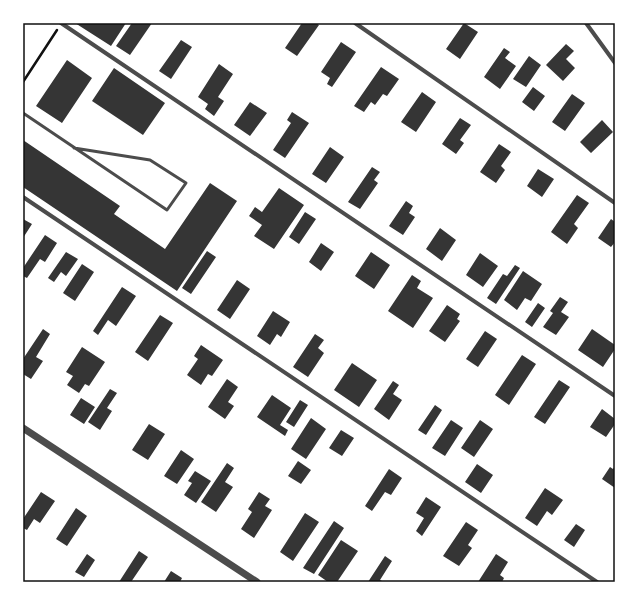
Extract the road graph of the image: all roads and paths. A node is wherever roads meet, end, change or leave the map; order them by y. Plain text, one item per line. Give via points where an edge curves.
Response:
1 (62, 23) edge
2 (355, 23) edge
3 (586, 23) edge
4 (615, 63) edge
5 (23, 82) edge
6 (23, 113) edge
7 (74, 148) junction
8 (23, 197) edge
9 (615, 203) edge
10 (615, 396) edge
11 (23, 428) edge
12 (257, 582) edge
13 (597, 582) edge

1 - 5 path
1 - 10 street
2 - 9 street
3 - 4 street
6 - 7 lane
7 - 7 lane via 150,160 186,183 167,210
8 - 13 street
11 - 12 street

